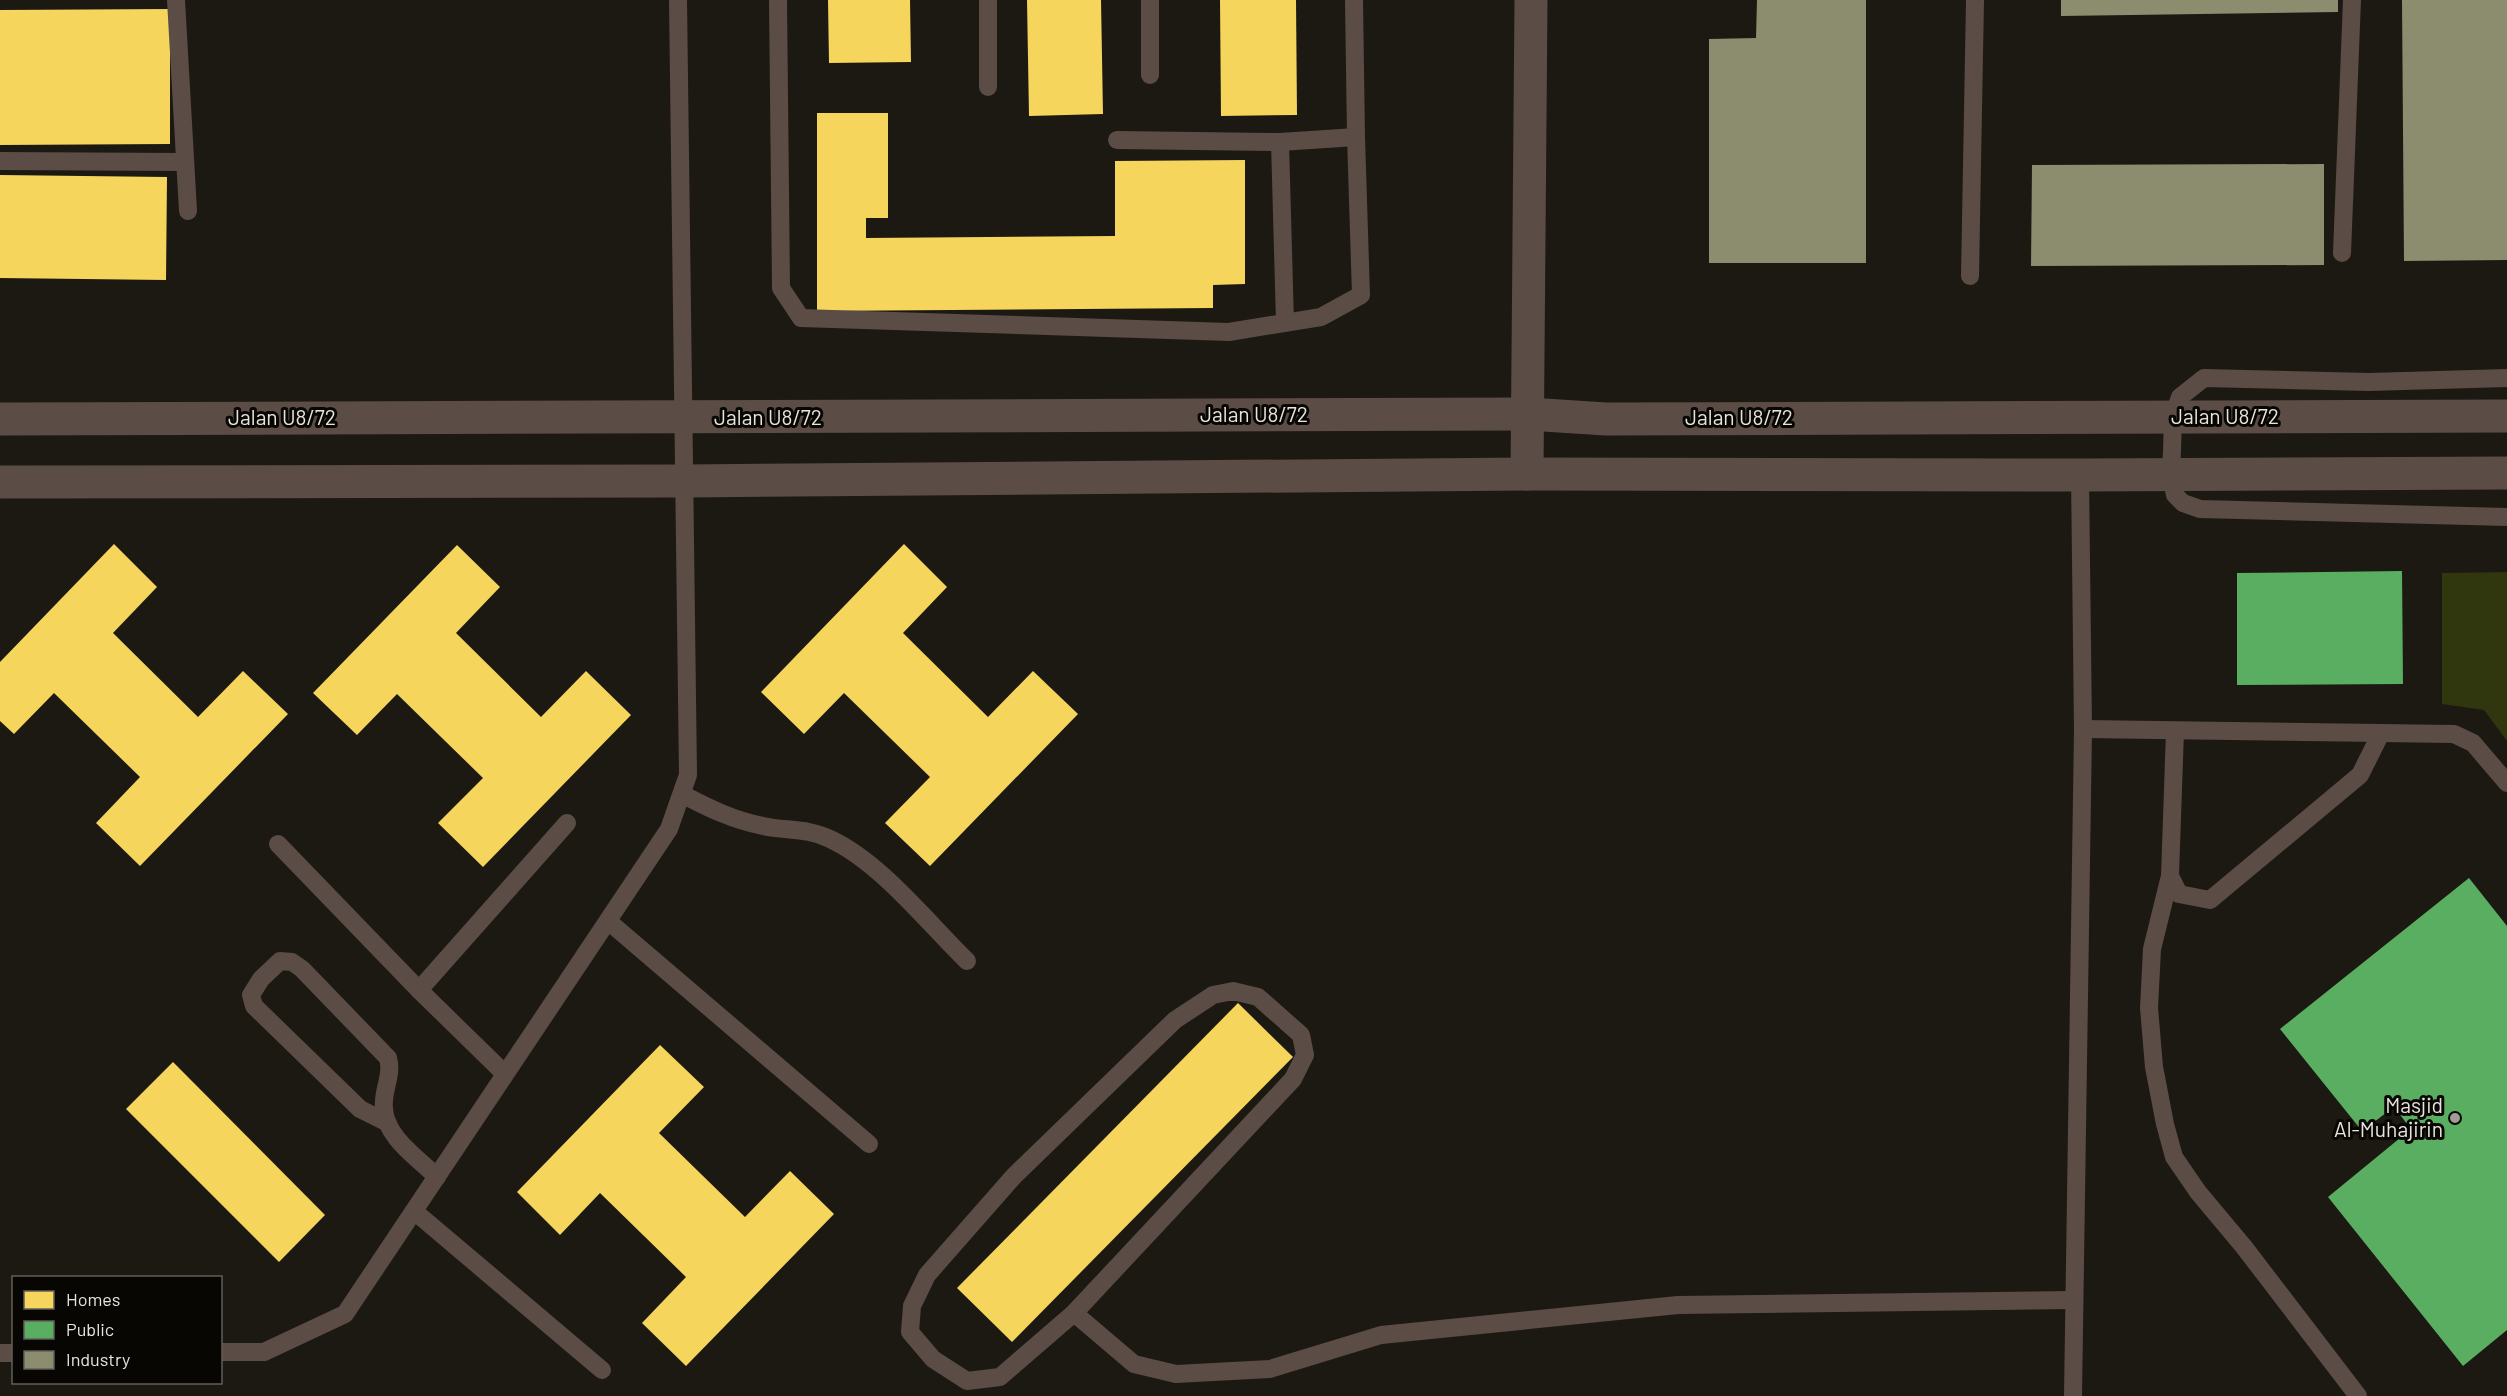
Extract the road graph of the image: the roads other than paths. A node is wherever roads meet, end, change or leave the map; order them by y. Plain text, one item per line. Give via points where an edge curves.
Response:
1 (176, 0) edge
2 (678, 0) edge
3 (778, 0) edge
4 (988, 0) edge
5 (1150, 0) edge
6 (1354, 0) edge
7 (1531, 0) edge
8 (1975, 0) edge
9 (2352, 0) edge
10 (1150, 75) dead end
11 (988, 87) dead end
12 (1356, 137) junction
13 (1117, 140) dead end
14 (1280, 142) junction
15 (0, 161) edge
16 (184, 162) junction
17 (188, 211) dead end
18 (2342, 253) dead end
19 (1970, 276) dead end
20 (1285, 323) junction
21 (2507, 378) edge
22 (1528, 414) junction
23 (2507, 416) edge
24 (2173, 417) junction
25 (0, 418) edge
26 (684, 418) junction
27 (2507, 473) edge
28 (1527, 474) junction
29 (2171, 474) junction
30 (2080, 475) junction
31 (685, 481) junction
32 (0, 482) edge
33 (2507, 517) edge
34 (2083, 729) junction
35 (2175, 731) junction
36 (2381, 733) junction
37 (2507, 783) edge
38 (682, 794) junction
39 (567, 824) dead end
40 (278, 844) dead end
41 (2170, 876) junction
42 (608, 921) junction
43 (966, 961) dead end
44 (420, 990) junction
45 (505, 1074) junction
46 (388, 1123) junction
47 (869, 1144) dead end
48 (437, 1177) junction
49 (414, 1211) junction
50 (2074, 1300) junction
51 (1074, 1313) junction
52 (222, 1352) edge
53 (603, 1370) dead end
54 (2073, 1396) edge
55 (2358, 1396) edge

1 - 16 lane
2 - 26 lane
3 - 20 lane via 781,288 801,318 1229,332
4 - 11 lane
5 - 10 lane
6 - 12 lane
7 - 22 street
8 - 19 lane
9 - 18 lane
12 - 14 lane
12 - 20 lane via 1361,296 1321,317
13 - 14 lane
14 - 20 lane
15 - 16 lane
16 - 17 lane
21 - 24 lane via 2369,382 2204,378 2180,397
22 - 24 street, Jalan U8/72 via 1606,419
22 - 26 street, Jalan U8/72
22 - 28 street
23 - 24 street, Jalan U8/72
24 - 29 lane
25 - 26 street, Jalan U8/72
26 - 31 lane
27 - 29 street
28 - 30 street
28 - 31 street
29 - 30 street
29 - 33 lane via 2175,495 2183,503 2200,509
30 - 34 lane
31 - 32 street
31 - 38 lane via 688,776
34 - 35 lane
34 - 50 lane
35 - 36 lane
35 - 41 lane
36 - 37 lane via 2454,734 2473,743
36 - 41 lane via 2360,774 2210,900 2179,894
38 - 42 lane via 669,829
38 - 43 lane via 721,815 830,838 873,866
39 - 44 lane
40 - 44 lane
41 - 55 lane via 2152,949 2149,1008 2154,1067 2174,1157
42 - 45 lane
42 - 47 lane
44 - 45 lane
45 - 48 lane
46 - 46 lane via 384,1108 391,1069 388,1058 302,969 292,962 280,961 251,995 254,1006 360,1109
46 - 48 lane via 397,1138
48 - 49 lane
49 - 52 lane via 345,1314 264,1352
49 - 53 lane
50 - 51 lane via 1678,1305 1381,1335 1270,1369 1176,1374 1134,1365
50 - 54 lane
51 - 51 lane via 1293,1079 1305,1055 1301,1035 1258,997 1233,991 1213,995 1175,1020 1132,1061 1014,1176 927,1275 912,1306 910,1332 933,1359 967,1381 1000,1377

